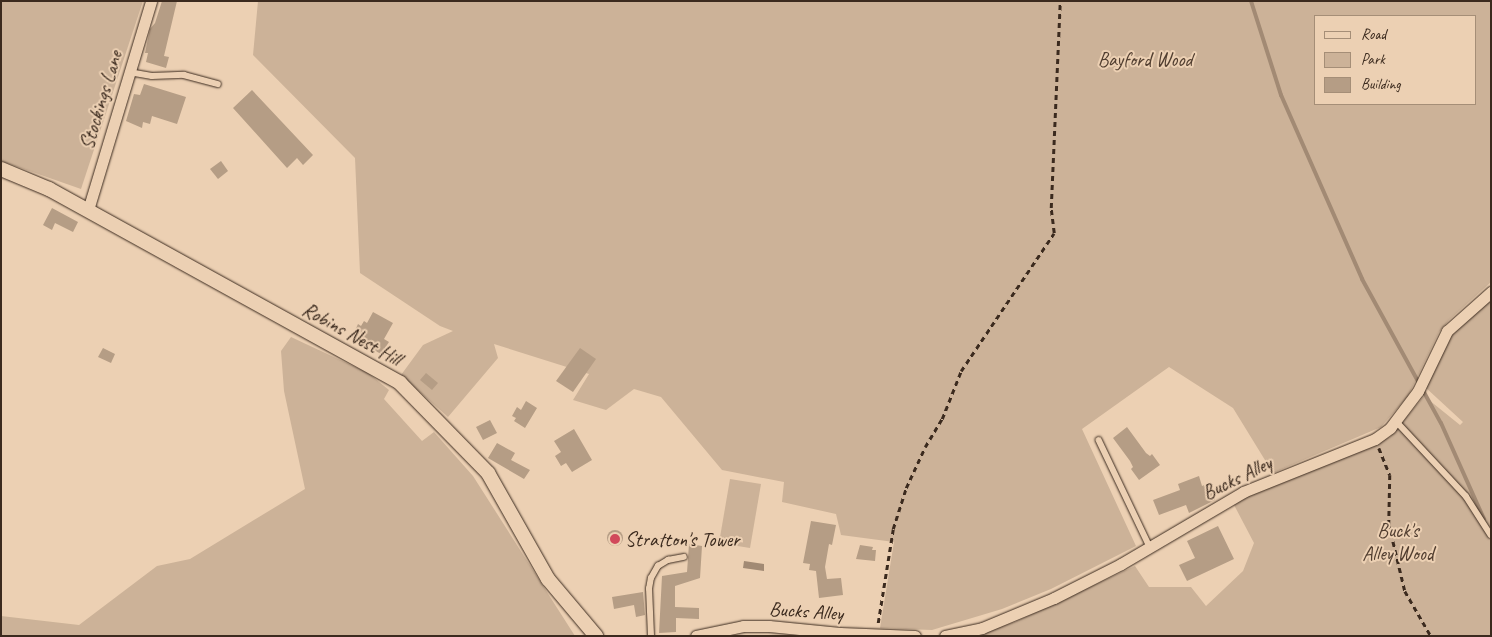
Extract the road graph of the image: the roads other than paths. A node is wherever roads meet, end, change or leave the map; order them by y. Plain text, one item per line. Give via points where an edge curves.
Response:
1 (151, 1) edge
2 (129, 72) junction
3 (218, 84) dead end
4 (1, 169) edge
5 (88, 210) junction
6 (1491, 292) edge
7 (1396, 421) junction
8 (1099, 440) dead end
9 (1491, 535) edge
10 (1150, 547) junction
11 (684, 557) dead end
12 (596, 636) edge
13 (650, 636) edge
14 (696, 636) edge
15 (915, 636) edge
16 (945, 636) edge

1 - 2 street, Stockings Lane
2 - 3 lane via 152,76 184,75
2 - 5 street, Stockings Lane
4 - 5 street, Robins Nest Hill
5 - 12 street, Robins Nest Hill via 400,382 488,473 548,579
6 - 7 street, Bucks Alley via 1447,331 1420,386
7 - 9 lane via 1466,496
7 - 10 street, Bucks Alley via 1375,439 1242,492
8 - 10 lane
10 - 16 street, Bucks Alley via 1054,598 982,628
11 - 13 lane via 658,566 651,578
14 - 15 street, Bucks Alley via 716,630 760,626

